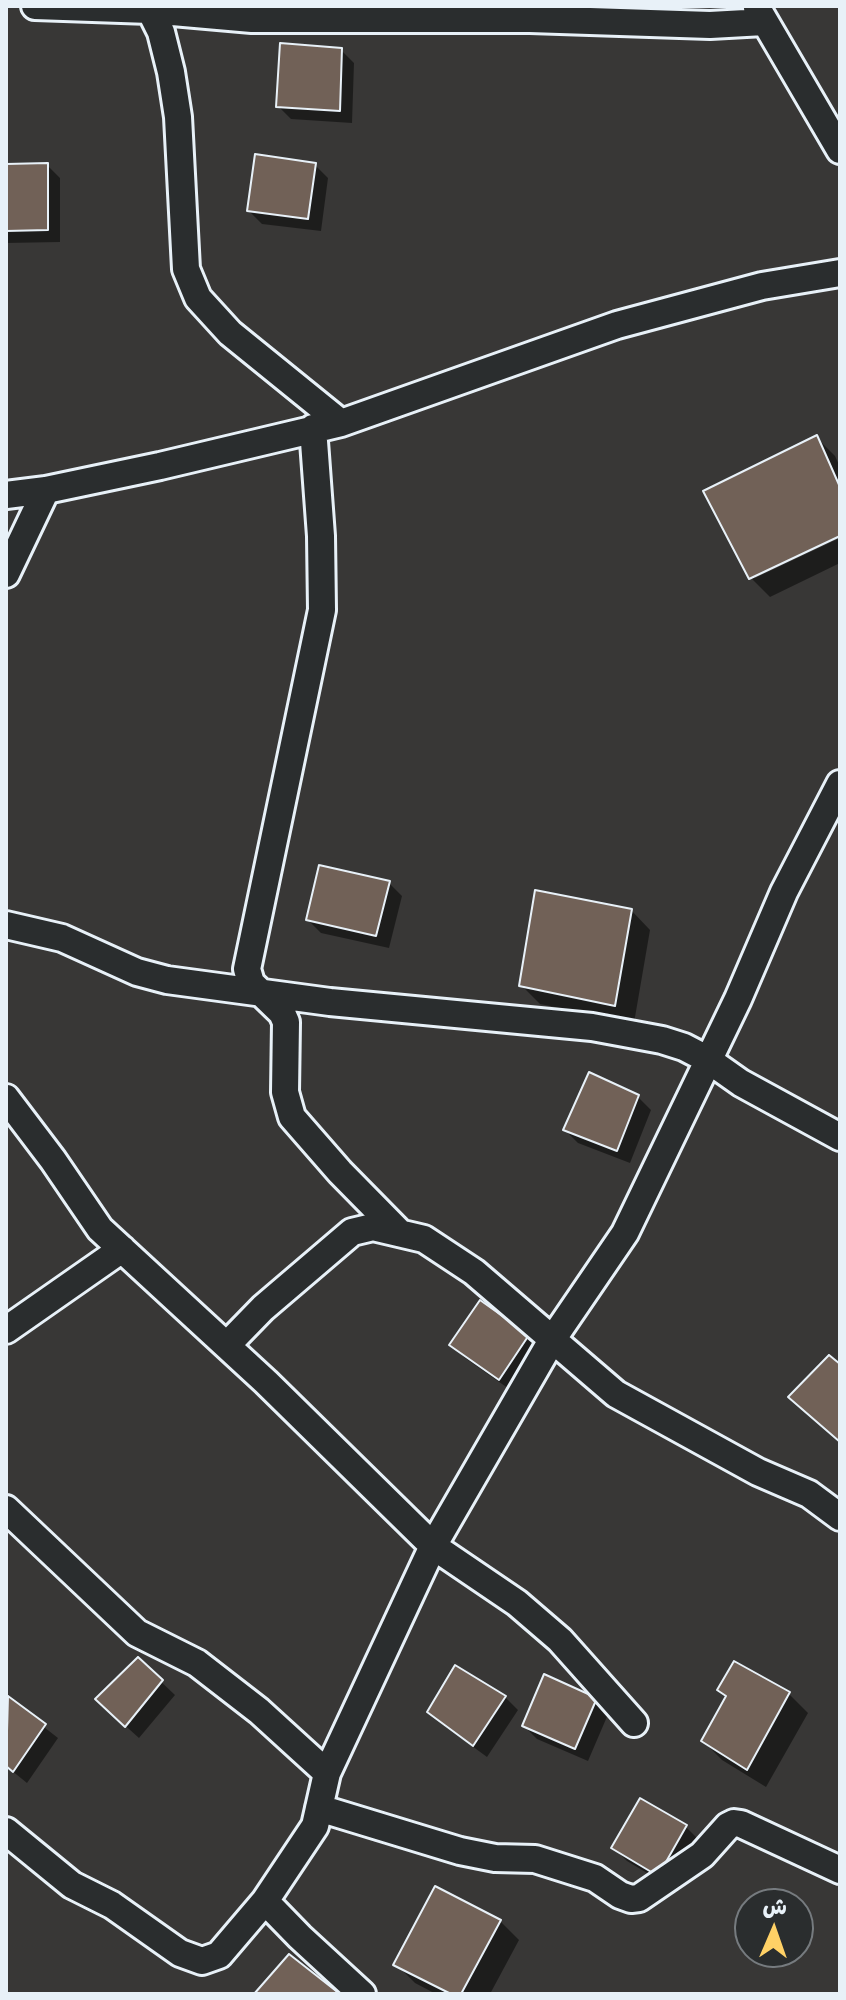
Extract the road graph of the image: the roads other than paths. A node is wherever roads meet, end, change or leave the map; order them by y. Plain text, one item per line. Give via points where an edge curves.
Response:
1 (35, 6) edge
2 (152, 8) edge
3 (760, 14) edge
4 (840, 150) edge
5 (840, 273) edge
6 (341, 423) junction
7 (313, 428) junction
8 (46, 490) junction
9 (6, 495) edge
10 (6, 574) edge
11 (840, 784) edge
12 (6, 925) edge
13 (258, 991) junction
14 (707, 1059) junction
15 (6, 1098) edge
16 (840, 1137) edge
17 (400, 1233) junction
18 (122, 1249) junction
19 (6, 1330) edge
20 (552, 1340) junction
21 (227, 1345) junction
22 (6, 1509) edge
23 (840, 1517) edge
24 (433, 1546) junction
25 (634, 1723) dead end
26 (327, 1773) junction
27 (319, 1808) junction
28 (6, 1831) edge
29 (840, 1870) edge
30 (265, 1901) junction
31 (362, 1994) edge

1 - 2 street
2 - 3 street via 252,19 710,25
2 - 6 street via 171,72 186,269 198,298 230,333
3 - 4 street
5 - 6 street via 762,286 617,325
6 - 7 street
7 - 8 street
7 - 13 street via 322,610 247,969
8 - 9 street
8 - 10 street
11 - 14 street
12 - 13 street via 62,938 152,976
13 - 14 street via 592,1027 662,1040
13 - 17 street via 286,1022 285,1092 292,1117
14 - 16 street
14 - 20 street via 625,1233
15 - 18 street via 100,1229
17 - 20 street via 424,1239 474,1272
17 - 21 street via 373,1227 352,1232
18 - 19 street
18 - 21 street
20 - 23 street via 616,1394 809,1494
20 - 24 street
21 - 24 street
22 - 26 street via 137,1633 197,1663
24 - 25 street via 517,1603 560,1640
24 - 26 street
26 - 27 street
27 - 29 street via 460,1851 535,1859 595,1878 631,1899 702,1855 734,1823
27 - 30 street via 315,1826
28 - 30 street via 72,1885 112,1905 180,1953 202,1961 219,1955
30 - 31 street

